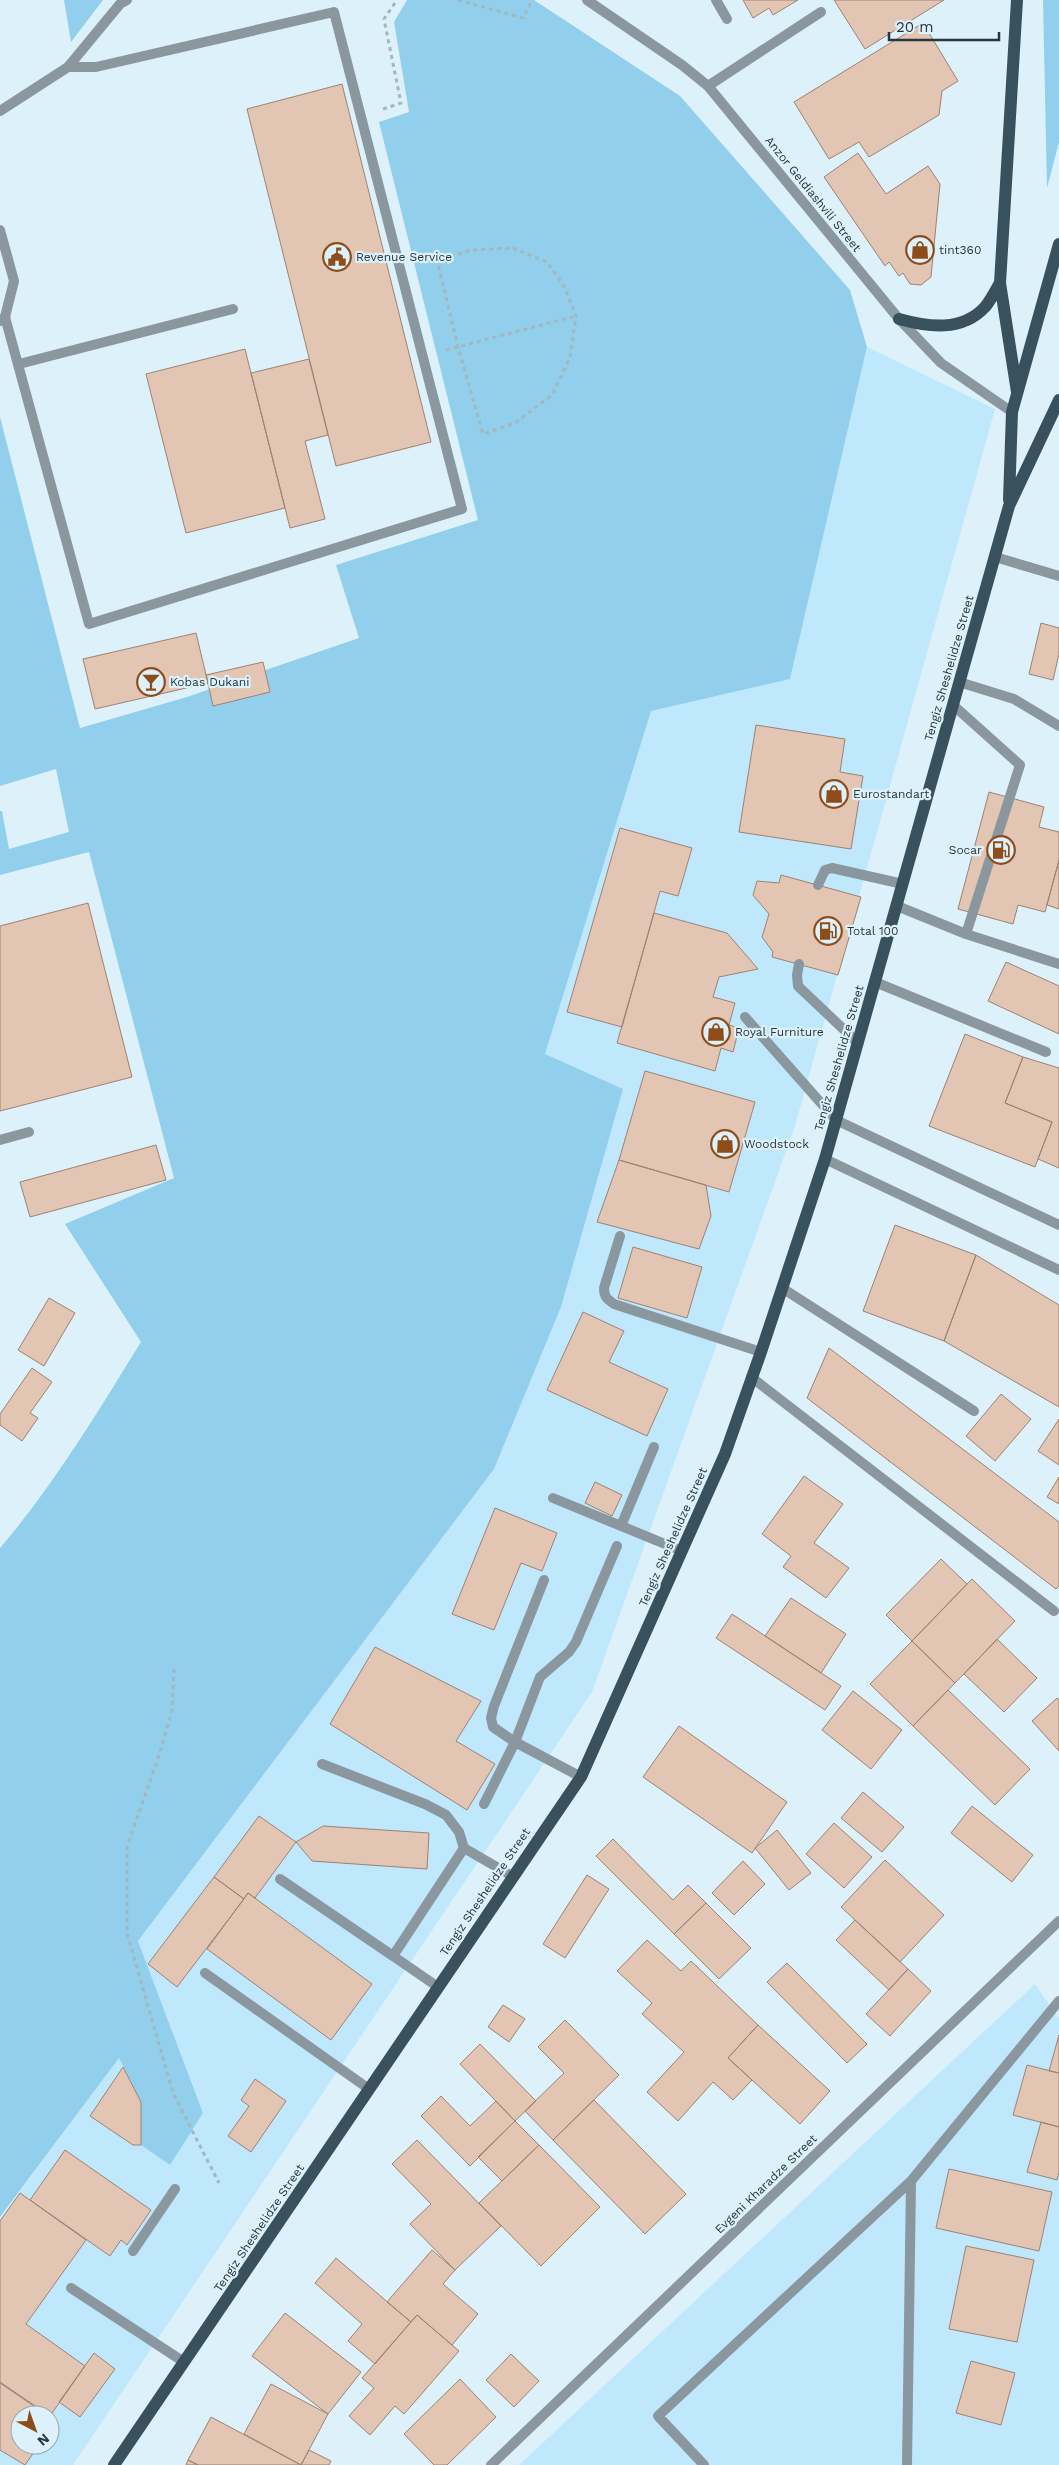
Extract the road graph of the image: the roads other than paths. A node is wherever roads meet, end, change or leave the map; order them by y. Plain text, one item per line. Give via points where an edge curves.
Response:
1 (127, 0) edge
2 (586, 0) edge
3 (716, 0) edge
4 (1017, 0) edge
5 (821, 12) dead end
6 (727, 19) dead end
7 (68, 66) junction
8 (708, 86) junction
9 (0, 111) edge
10 (0, 230) edge
11 (1059, 244) edge
12 (1000, 283) junction
13 (233, 309) dead end
14 (3, 319) edge
15 (899, 319) junction
16 (19, 364) junction
17 (1017, 392) junction
18 (1059, 400) edge
19 (1012, 412) junction
20 (1009, 506) junction
21 (995, 557) junction
22 (1059, 576) edge
23 (959, 682) junction
24 (953, 705) junction
25 (1059, 726) edge
26 (903, 884) junction
27 (818, 885) dead end
28 (897, 906) junction
29 (966, 934) junction
30 (799, 964) dead end
31 (1059, 964) edge
32 (875, 982) junction
33 (746, 1016) dead end
34 (858, 1043) junction
35 (1046, 1052) dead end
36 (836, 1120) junction
37 (29, 1132) dead end
38 (0, 1140) edge
39 (825, 1159) junction
40 (1059, 1225) edge
41 (620, 1236) dead end
42 (1059, 1270) edge
43 (782, 1288) junction
44 (761, 1352) junction
45 (751, 1376) junction
46 (974, 1412) dead end
47 (654, 1447) dead end
48 (552, 1498) dead end
49 (621, 1526) junction
50 (617, 1546) dead end
51 (682, 1551) junction
52 (544, 1580) dead end
53 (1054, 1611) dead end
54 (515, 1742) junction
55 (322, 1764) dead end
56 (581, 1777) junction
57 (484, 1804) dead end
58 (464, 1848) junction
59 (512, 1876) junction
60 (280, 1879) dead end
61 (1059, 1921) edge
62 (393, 1956) junction
63 (205, 1973) dead end
64 (438, 1987) junction
65 (1059, 2001) edge
66 (369, 2089) junction
67 (911, 2181) junction
68 (175, 2189) dead end
69 (133, 2250) dead end
70 (71, 2288) dead end
71 (184, 2362) junction
72 (114, 2465) edge
73 (491, 2465) edge
74 (704, 2465) edge
75 (907, 2465) edge

1 - 7 street via 120,4
2 - 8 street, Anzor Geldiashvili Street
3 - 6 street
4 - 12 main road
5 - 8 street
7 - 9 street
7 - 16 street via 96,67 334,12 462,509 89,624
8 - 15 street, Anzor Geldiashvili Street
10 - 14 street via 14,281
11 - 17 main road, Tengiz Sheshelidze Street
12 - 15 main road via 984,307 967,320 946,326 924,326
12 - 17 main road
13 - 16 street
14 - 16 street
15 - 19 street, Anzor Geldiashvili Street via 941,363
17 - 19 main road, Tengiz Sheshelidze Street
18 - 20 main road, Tengiz Sheshelidze Street
19 - 20 main road, Tengiz Sheshelidze Street
20 - 21 main road, Tengiz Sheshelidze Street
21 - 22 street
21 - 23 main road, Tengiz Sheshelidze Street
23 - 24 main road, Tengiz Sheshelidze Street
23 - 25 street via 1014,699
24 - 26 main road, Tengiz Sheshelidze Street
24 - 29 street via 1020,765
26 - 27 street via 832,868 825,870
26 - 28 main road, Tengiz Sheshelidze Street
28 - 29 street
28 - 32 main road, Tengiz Sheshelidze Street
29 - 31 street
30 - 34 street via 798,986
32 - 34 main road, Tengiz Sheshelidze Street
32 - 35 street
33 - 36 street
34 - 36 main road, Tengiz Sheshelidze Street
36 - 39 main road, Tengiz Sheshelidze Street
36 - 40 street
37 - 38 street
39 - 42 street
39 - 43 main road, Tengiz Sheshelidze Street
41 - 44 street via 604,1288 607,1300
43 - 44 main road, Tengiz Sheshelidze Street
43 - 46 street
44 - 45 main road, Tengiz Sheshelidze Street
45 - 51 main road, Tengiz Sheshelidze Street via 725,1454
45 - 53 street
47 - 49 street
48 - 49 street
49 - 51 street
50 - 54 street via 576,1642 540,1676
51 - 56 main road, Tengiz Sheshelidze Street
52 - 54 street via 491,1718 493,1727
54 - 56 street
54 - 57 street
55 - 58 street via 446,1815 459,1832
56 - 59 main road, Tengiz Sheshelidze Street
58 - 59 street
58 - 62 street
59 - 64 main road, Tengiz Sheshelidze Street
60 - 62 street
61 - 73 street, Evgeni Kharadze Street
62 - 64 street
63 - 66 street
64 - 66 main road, Tengiz Sheshelidze Street
65 - 67 street
66 - 71 main road, Tengiz Sheshelidze Street
67 - 74 street via 658,2416
67 - 75 street
68 - 69 street
70 - 71 street
71 - 72 main road, Tengiz Sheshelidze Street

